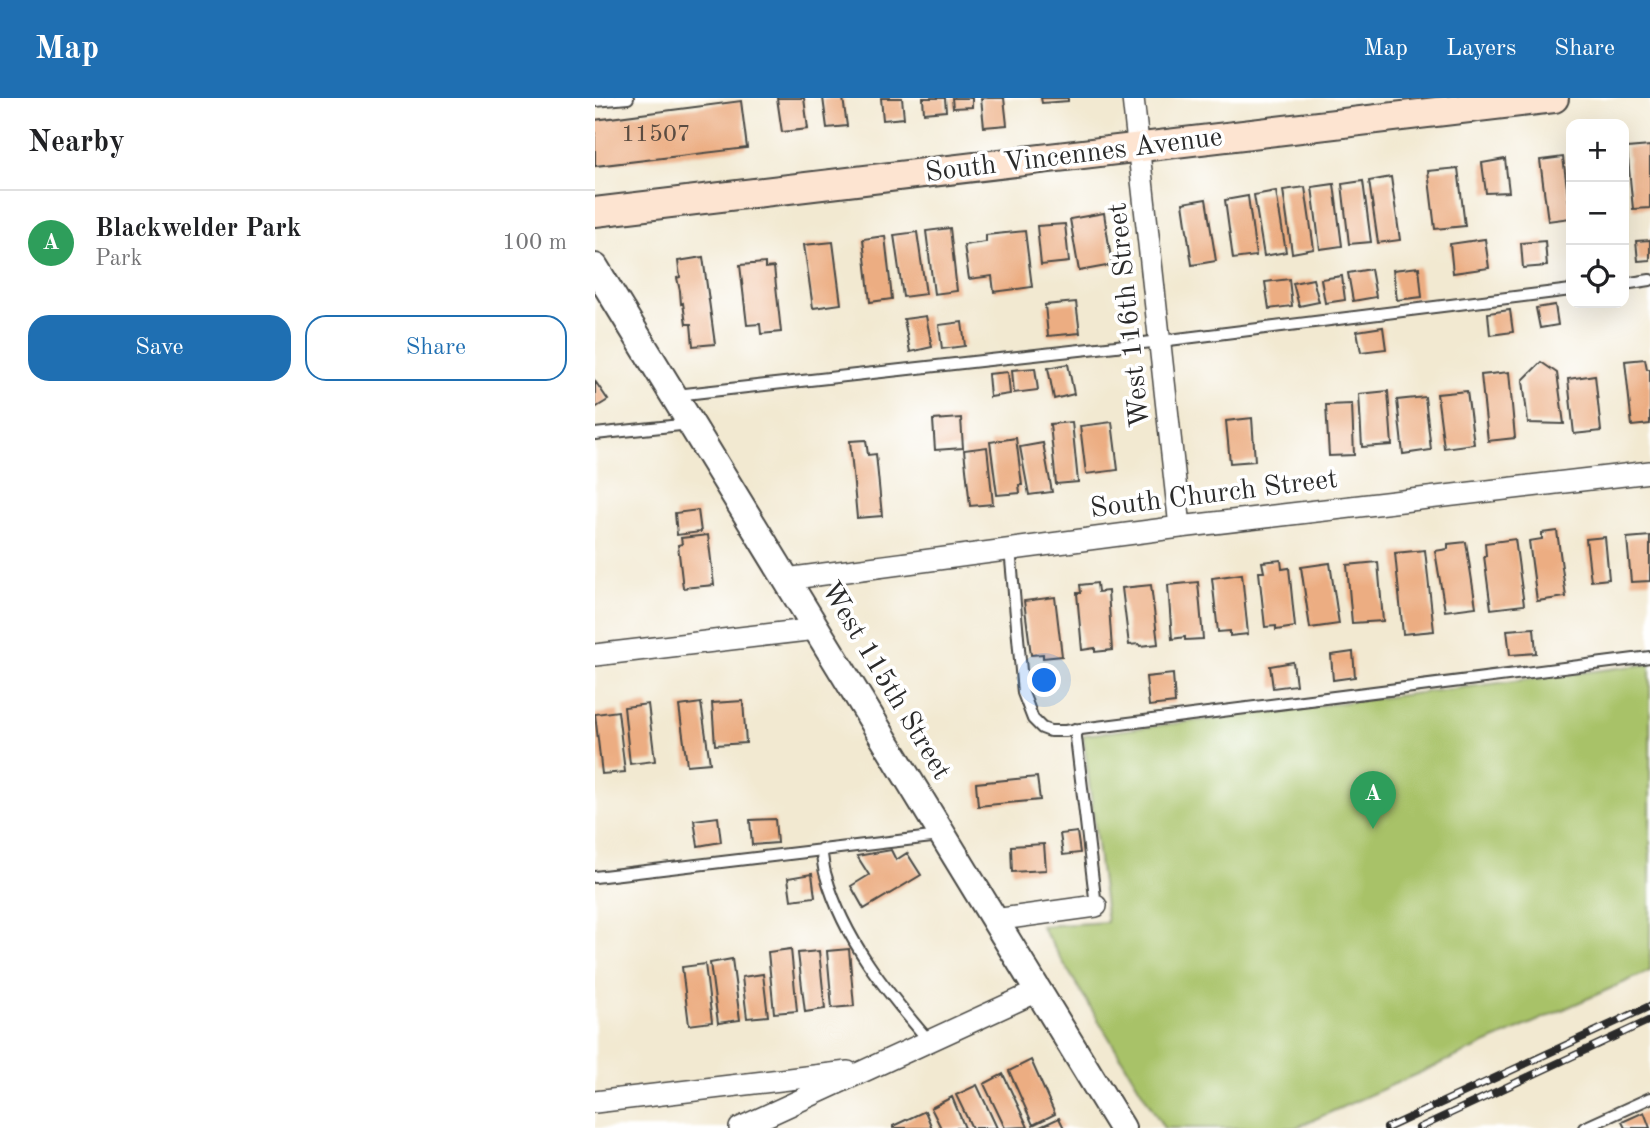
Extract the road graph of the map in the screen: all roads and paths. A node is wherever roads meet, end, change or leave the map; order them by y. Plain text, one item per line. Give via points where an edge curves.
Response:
1 (628, 98) edge
2 (1133, 98) edge
3 (1554, 98) edge
4 (595, 102) edge
5 (1140, 148) junction
6 (595, 212) edge
7 (595, 267) edge
8 (1650, 280) edge
9 (1629, 283) edge
10 (1566, 291) edge
11 (1161, 341) junction
12 (674, 395) junction
13 (691, 424) junction
14 (595, 434) edge
15 (1650, 472) edge
16 (1181, 527) junction
17 (1010, 549) junction
18 (786, 579) junction
19 (816, 629) junction
20 (595, 654) edge
21 (1650, 657) edge
22 (1075, 729) junction
23 (943, 835) junction
24 (821, 849) junction
25 (595, 877) edge
26 (1096, 906) joint
27 (994, 920) junction
28 (1038, 991) junction
29 (929, 1041) junction
30 (867, 1069) junction
31 (1650, 1098) edge
32 (595, 1102) edge
33 (740, 1128) edge
34 (1122, 1128) edge
35 (1584, 1128) edge

1 - 4 lane
2 - 5 street, West 116th Street
3 - 5 main road, South Vincennes Avenue
5 - 6 main road, South Vincennes Avenue
5 - 11 street, West 116th Street
7 - 12 street, West 115th Street
8 - 9 lane
10 - 11 lane
11 - 12 lane
11 - 16 street, West 116th Street
12 - 13 street, West 115th Street
13 - 14 lane
13 - 18 street, West 115th Street
15 - 16 street, South Church Street
16 - 17 street, South Church Street
17 - 18 street, South Church Street
17 - 22 lane via 1027,707 1042,728
18 - 19 street, West 115th Street
19 - 20 street
19 - 23 street, West 115th Street
21 - 22 lane
22 - 26 lane
23 - 24 lane
23 - 27 street, West 115th Street
24 - 25 lane
24 - 29 lane via 825,875 852,936 874,975
26 - 27 street
27 - 28 street, West 115th Street
28 - 29 street
28 - 34 street, West 115th Street
29 - 30 street
30 - 32 street
30 - 33 street
31 - 35 lane

